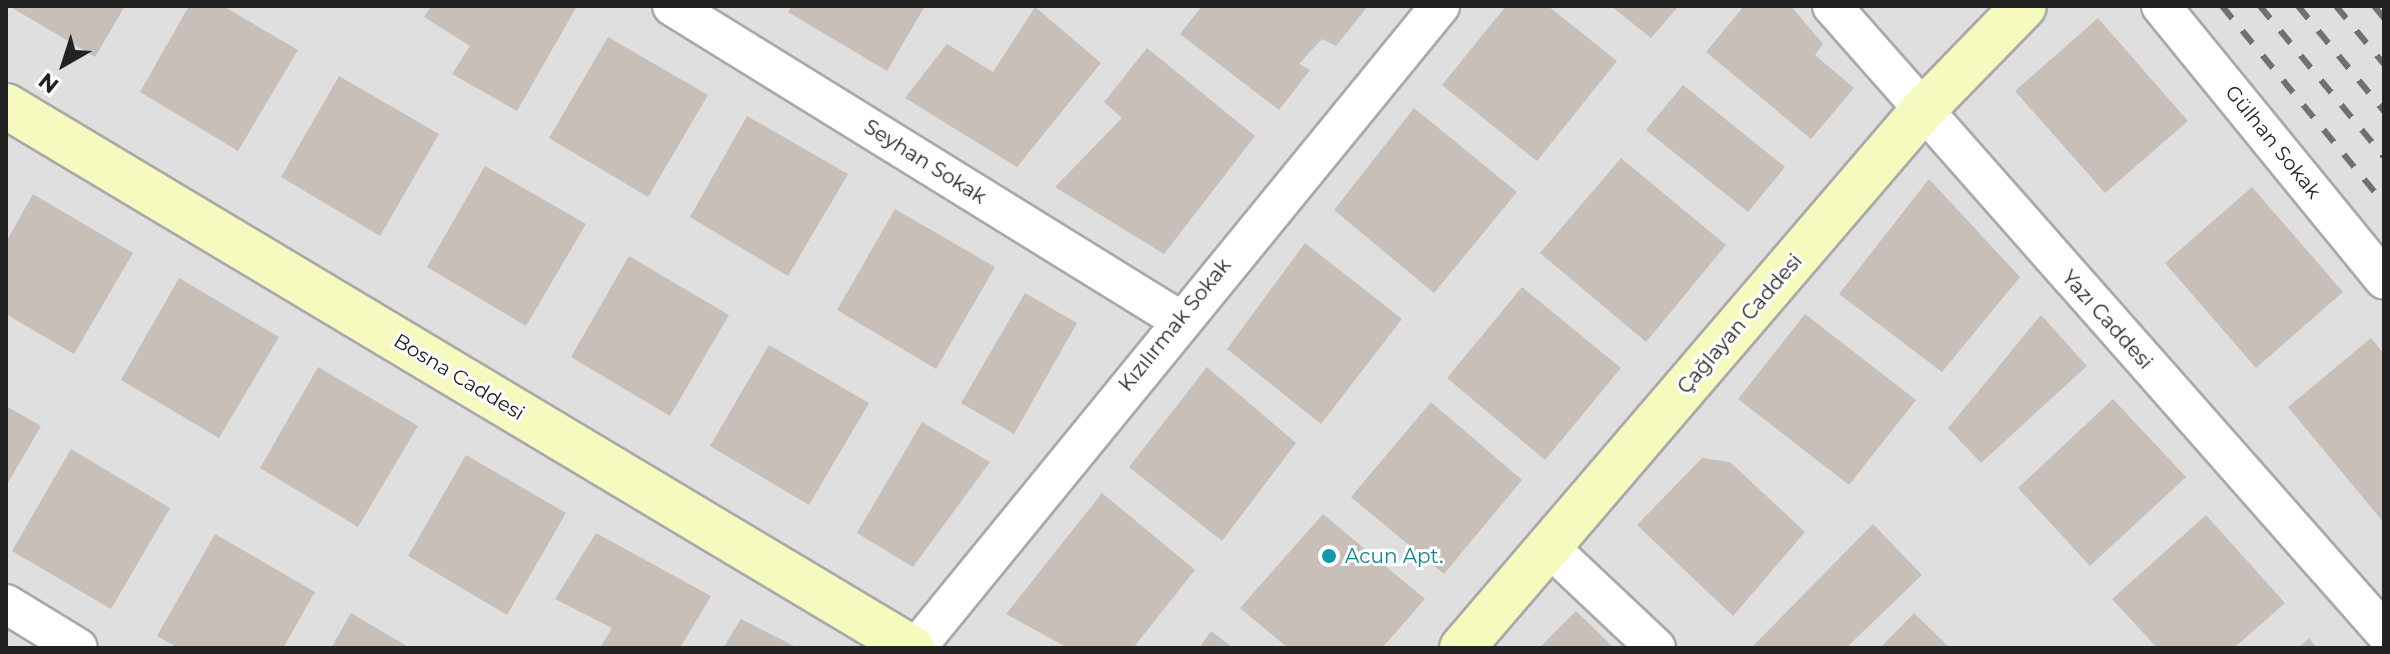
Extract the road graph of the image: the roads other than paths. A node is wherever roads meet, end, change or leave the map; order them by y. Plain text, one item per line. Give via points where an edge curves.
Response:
1 (672, 6) edge
2 (1440, 6) edge
3 (1832, 6) edge
4 (2024, 6) edge
5 (2161, 6) edge
6 (6, 106) edge
7 (1922, 111) junction
8 (2384, 279) edge
9 (1178, 319) junction
10 (1549, 547) junction
11 (6, 604) edge
12 (2384, 632) edge
13 (78, 648) edge
14 (914, 648) edge
15 (1462, 648) edge
16 (1656, 648) edge

1 - 9 street, Seyhan Sokak
2 - 9 street, Kızılırmak Sokak
3 - 7 street, Yazı Caddesi
4 - 7 street, Çağlayan Caddesi
5 - 8 street, Gülhan Sokak
6 - 14 street, Bosna Caddesi
7 - 10 street, Çağlayan Caddesi
7 - 12 street, Yazı Caddesi
9 - 14 street, Kızılırmak Sokak
10 - 15 street, Çağlayan Caddesi
10 - 16 street
11 - 13 street

